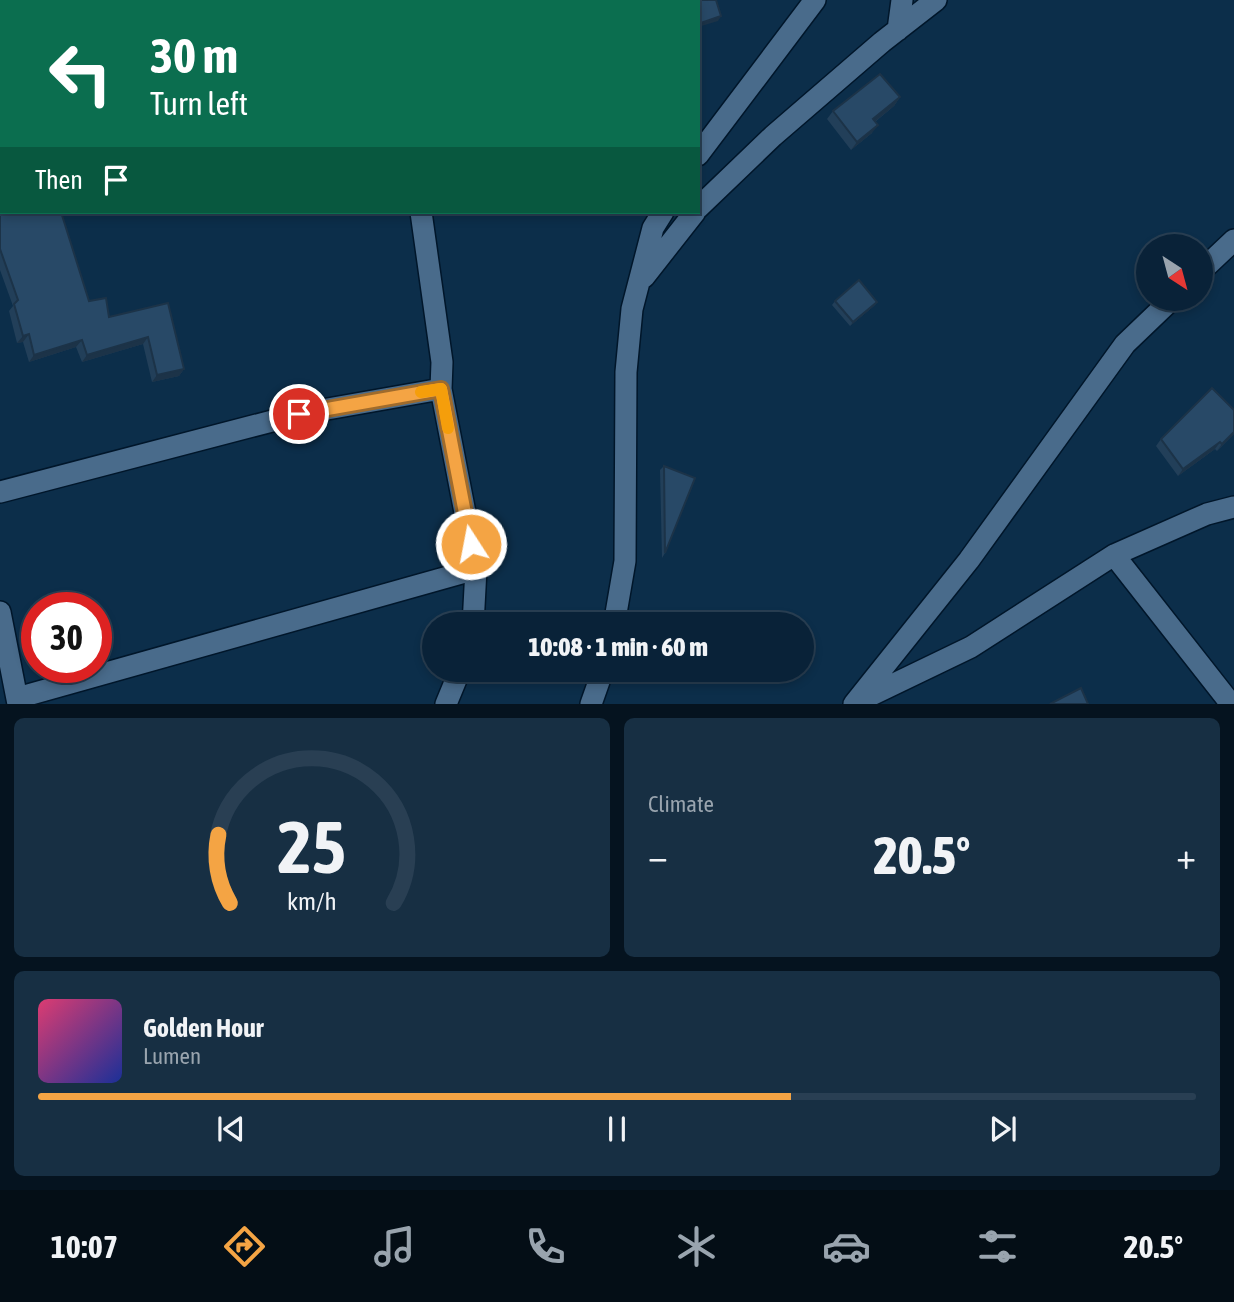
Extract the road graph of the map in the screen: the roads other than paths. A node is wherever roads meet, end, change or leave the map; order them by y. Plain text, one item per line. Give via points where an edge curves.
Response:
1 (815, 0) edge
2 (902, 0) edge
3 (936, 0) edge
4 (898, 30) junction
5 (700, 152) edge
6 (700, 206) edge
7 (421, 214) edge
8 (662, 214) edge
9 (693, 214) edge
10 (1234, 240) edge
11 (1213, 260) edge
12 (641, 282) junction
13 (1158, 312) edge
14 (441, 389) junction
15 (0, 492) edge
16 (1234, 507) edge
17 (1114, 555) junction
18 (476, 569) junction
19 (0, 612) edge
20 (474, 612) edge
21 (616, 612) edge
22 (455, 682) edge
23 (599, 682) edge
24 (18, 701) edge
25 (446, 704) edge
26 (591, 704) edge
27 (854, 704) edge
28 (1231, 704) edge

1 - 5 street
2 - 4 street
3 - 4 street
4 - 6 street via 773,136
7 - 14 street via 442,362
8 - 12 street via 653,228
9 - 12 street
10 - 11 street
12 - 21 street via 632,309 626,372 625,561
13 - 27 street via 1125,344 969,560
14 - 15 street via 299,414
14 - 18 street
16 - 17 street via 1207,514
17 - 27 street via 971,647
17 - 28 street
18 - 20 street
18 - 24 street
19 - 24 street
22 - 25 street
23 - 26 street

